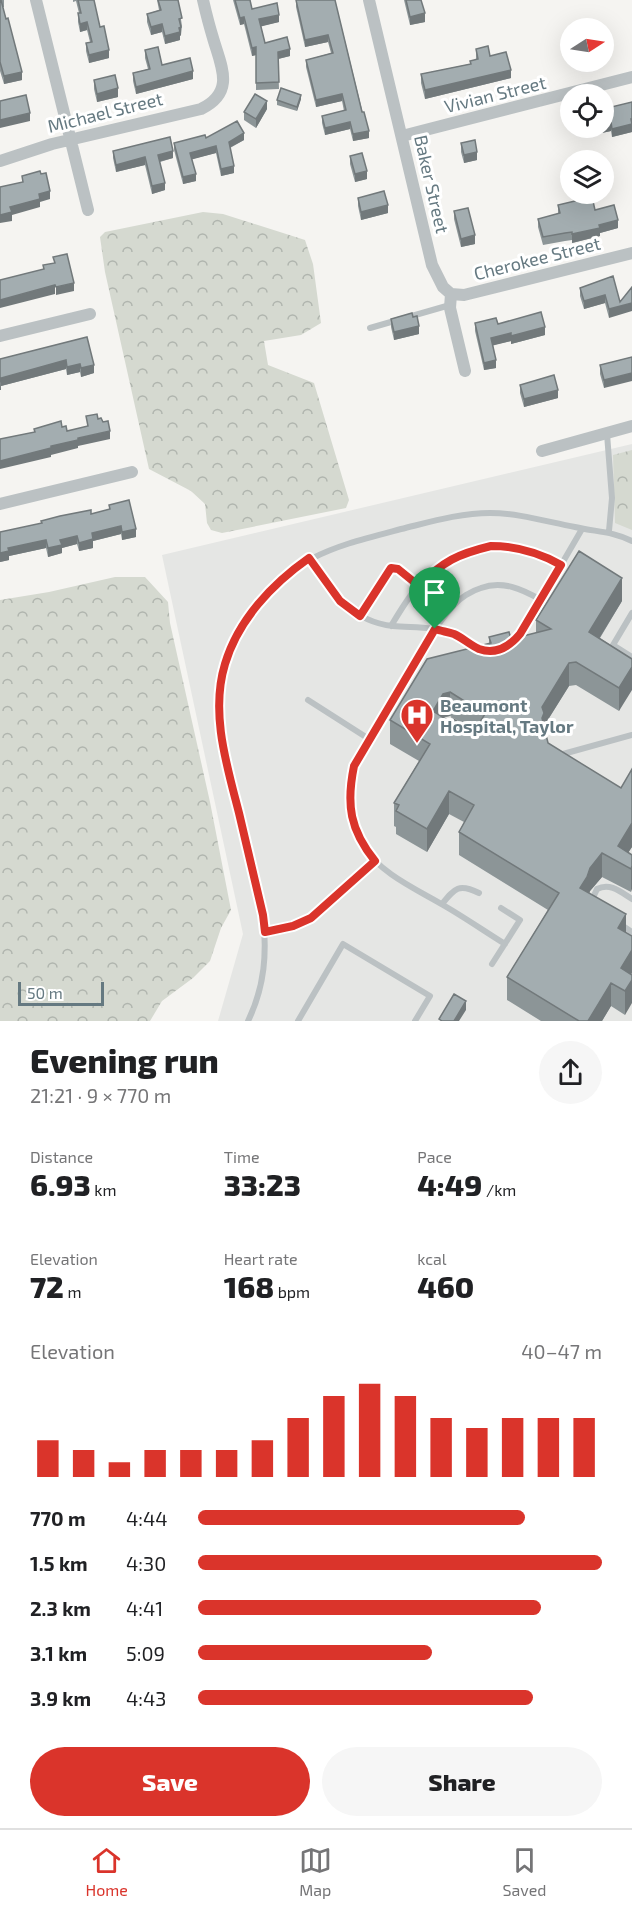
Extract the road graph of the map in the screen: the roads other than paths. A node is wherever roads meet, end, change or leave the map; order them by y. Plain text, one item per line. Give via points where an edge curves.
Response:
1 (36, 0) edge
2 (203, 0) edge
3 (369, 0) edge
4 (632, 77) edge
5 (402, 135) junction
6 (71, 139) junction
7 (0, 161) edge
8 (88, 210) dead end
9 (632, 253) edge
10 (451, 300) junction
11 (90, 314) dead end
12 (370, 328) dead end
13 (0, 336) edge
14 (465, 371) dead end
15 (632, 426) edge
16 (607, 433) junction
17 (542, 451) dead end
18 (132, 472) dead end
19 (0, 504) edge
20 (582, 529) junction
21 (609, 531) junction
22 (632, 541) edge
23 (309, 558) junction
24 (561, 565) junction
25 (419, 586) junction
26 (541, 600) junction
27 (632, 613) edge
28 (360, 616) junction
29 (391, 626) junction
30 (435, 629) junction
31 (509, 645) edge
32 (492, 650) edge
33 (632, 657) edge
34 (308, 700) dead end
35 (632, 735) edge
36 (369, 739) junction
37 (563, 754) edge
38 (375, 861) junction
39 (478, 893) dead end
40 (632, 899) edge
41 (442, 904) junction
42 (501, 908) dead end
43 (594, 908) edge
44 (613, 920) edge
45 (265, 932) junction
46 (632, 932) edge
47 (505, 944) junction
48 (492, 964) dead end
49 (248, 1021) edge
50 (298, 1021) edge
51 (415, 1021) edge

1 - 6 street
2 - 6 street, Michael Street via 223,70 223,85 217,97 201,109
3 - 5 street, Baker Street
4 - 5 street, Vivian Street
5 - 10 street, Baker Street via 432,266
6 - 7 street, Michael Street
6 - 8 street
9 - 10 street, Cherokee Street
10 - 12 lane
10 - 14 street, Baker Street
11 - 13 street
15 - 16 street
16 - 17 street
16 - 21 lane via 612,489
18 - 19 street
20 - 21 lane
20 - 23 lane via 517,516 472,514 339,546
20 - 24 lane
21 - 22 lane
23 - 28 lane via 340,601
23 - 45 lane via 263,597 225,664 221,689 224,752
24 - 25 lane via 530,550 491,546 451,559
24 - 26 lane
25 - 28 lane via 391,568
25 - 29 lane
26 - 30 lane via 514,587 482,587 455,603
26 - 31 lane
27 - 33 lane via 613,645
28 - 29 lane
29 - 30 lane
30 - 32 lane via 479,649
30 - 36 lane
34 - 36 lane
35 - 37 lane
36 - 38 lane via 354,766 350,806 354,826
38 - 41 lane
38 - 45 lane via 311,918
39 - 41 lane via 459,887
40 - 43 lane via 616,889 600,887 591,899
41 - 47 lane
42 - 47 lane via 519,920
44 - 46 lane
45 - 49 lane via 264,973
47 - 48 lane
50 - 51 lane via 343,944 430,996

